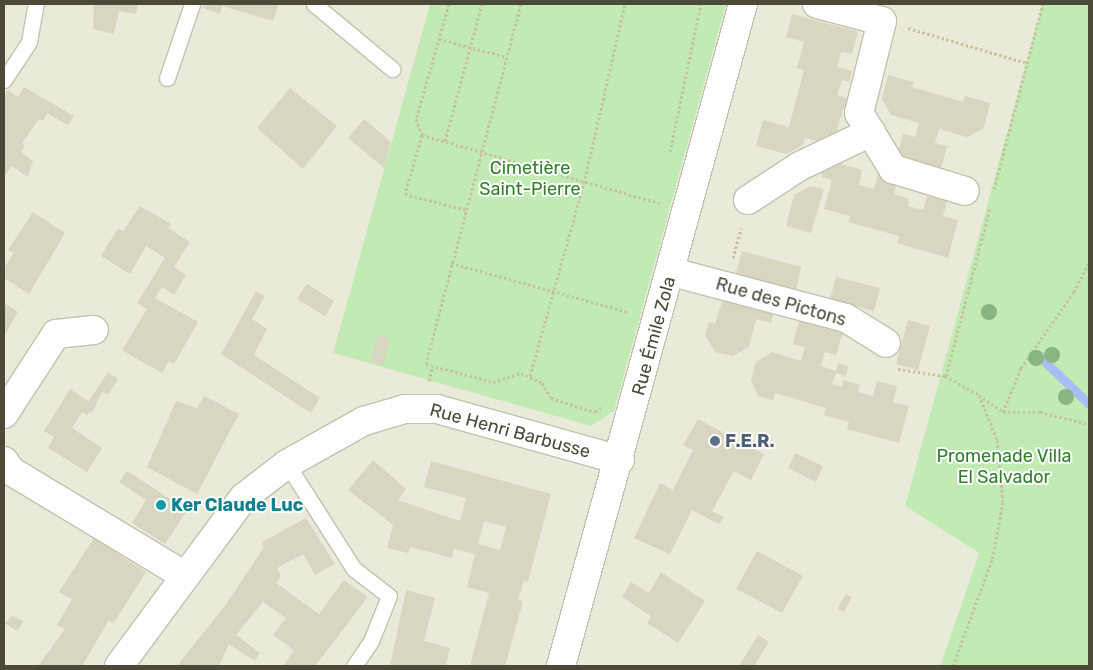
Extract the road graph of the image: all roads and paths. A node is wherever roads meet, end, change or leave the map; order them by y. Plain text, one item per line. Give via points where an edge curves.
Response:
1 (36, 4) edge
2 (192, 4) edge
3 (314, 4) edge
4 (449, 4) edge
5 (482, 4) edge
6 (521, 4) edge
7 (625, 4) edge
8 (743, 4) edge
9 (817, 4) edge
10 (884, 12) edge
11 (439, 39) junction
12 (470, 47) junction
13 (506, 57) junction
14 (1028, 63) dead end
15 (392, 69) dead end
16 (167, 78) dead end
17 (4, 80) edge
18 (871, 132) junction
19 (422, 134) junction
20 (445, 141) junction
21 (481, 153) junction
22 (584, 183) junction
23 (964, 191) dead end
24 (748, 200) joint
25 (659, 204) dead end
26 (467, 210) junction
27 (1089, 262) edge
28 (452, 263) junction
29 (672, 272) junction
30 (726, 286) junction
31 (554, 291) junction
32 (631, 312) dead end
33 (94, 330) dead end
34 (886, 343) joint
35 (530, 376) junction
36 (979, 395) junction
37 (595, 412) dead end
38 (1003, 412) junction
39 (4, 414) edge
40 (1089, 424) edge
41 (620, 460) junction
42 (4, 461) edge
43 (288, 464) junction
44 (186, 576) junction
45 (119, 666) edge
46 (354, 666) edge
47 (561, 666) edge
48 (953, 666) edge

1 - 17 lane via 29,42
2 - 16 lane
3 - 15 lane
4 - 11 path
5 - 12 path
6 - 13 path
7 - 22 path
8 - 29 street, Rue Émile Zola
9 - 10 street
10 - 14 path
10 - 18 street via 859,113
11 - 12 path
11 - 19 path via 416,119
12 - 13 path
12 - 20 path
13 - 21 path
18 - 23 street via 893,169
18 - 24 street via 800,166
19 - 20 path
19 - 26 path via 405,194
20 - 21 path
21 - 22 path
21 - 26 path
22 - 25 path
22 - 31 path
24 - 30 path
26 - 28 path
27 - 38 path via 1074,292 1021,368
28 - 31 path
28 - 35 path via 426,364 493,382 521,373
29 - 30 street, Rue des Pictons
29 - 41 street, Rue Émile Zola
30 - 34 street, Rue des Pictons via 846,318
31 - 32 path
31 - 35 path
33 - 39 street via 56,334
34 - 36 path via 893,369 946,376
35 - 37 path via 542,383 551,398
36 - 38 path
36 - 48 path via 997,440 1003,502 992,560
38 - 40 path via 1040,412
41 - 43 street, Rue Henri Barbusse via 475,418 420,408 382,414 364,421
41 - 47 street, Rue Émile Zola
42 - 44 street via 11,470
43 - 44 street, Rue Henri Barbusse via 244,497
43 - 46 lane via 354,569 389,596 371,641
44 - 45 street, Rue Henri Barbusse

